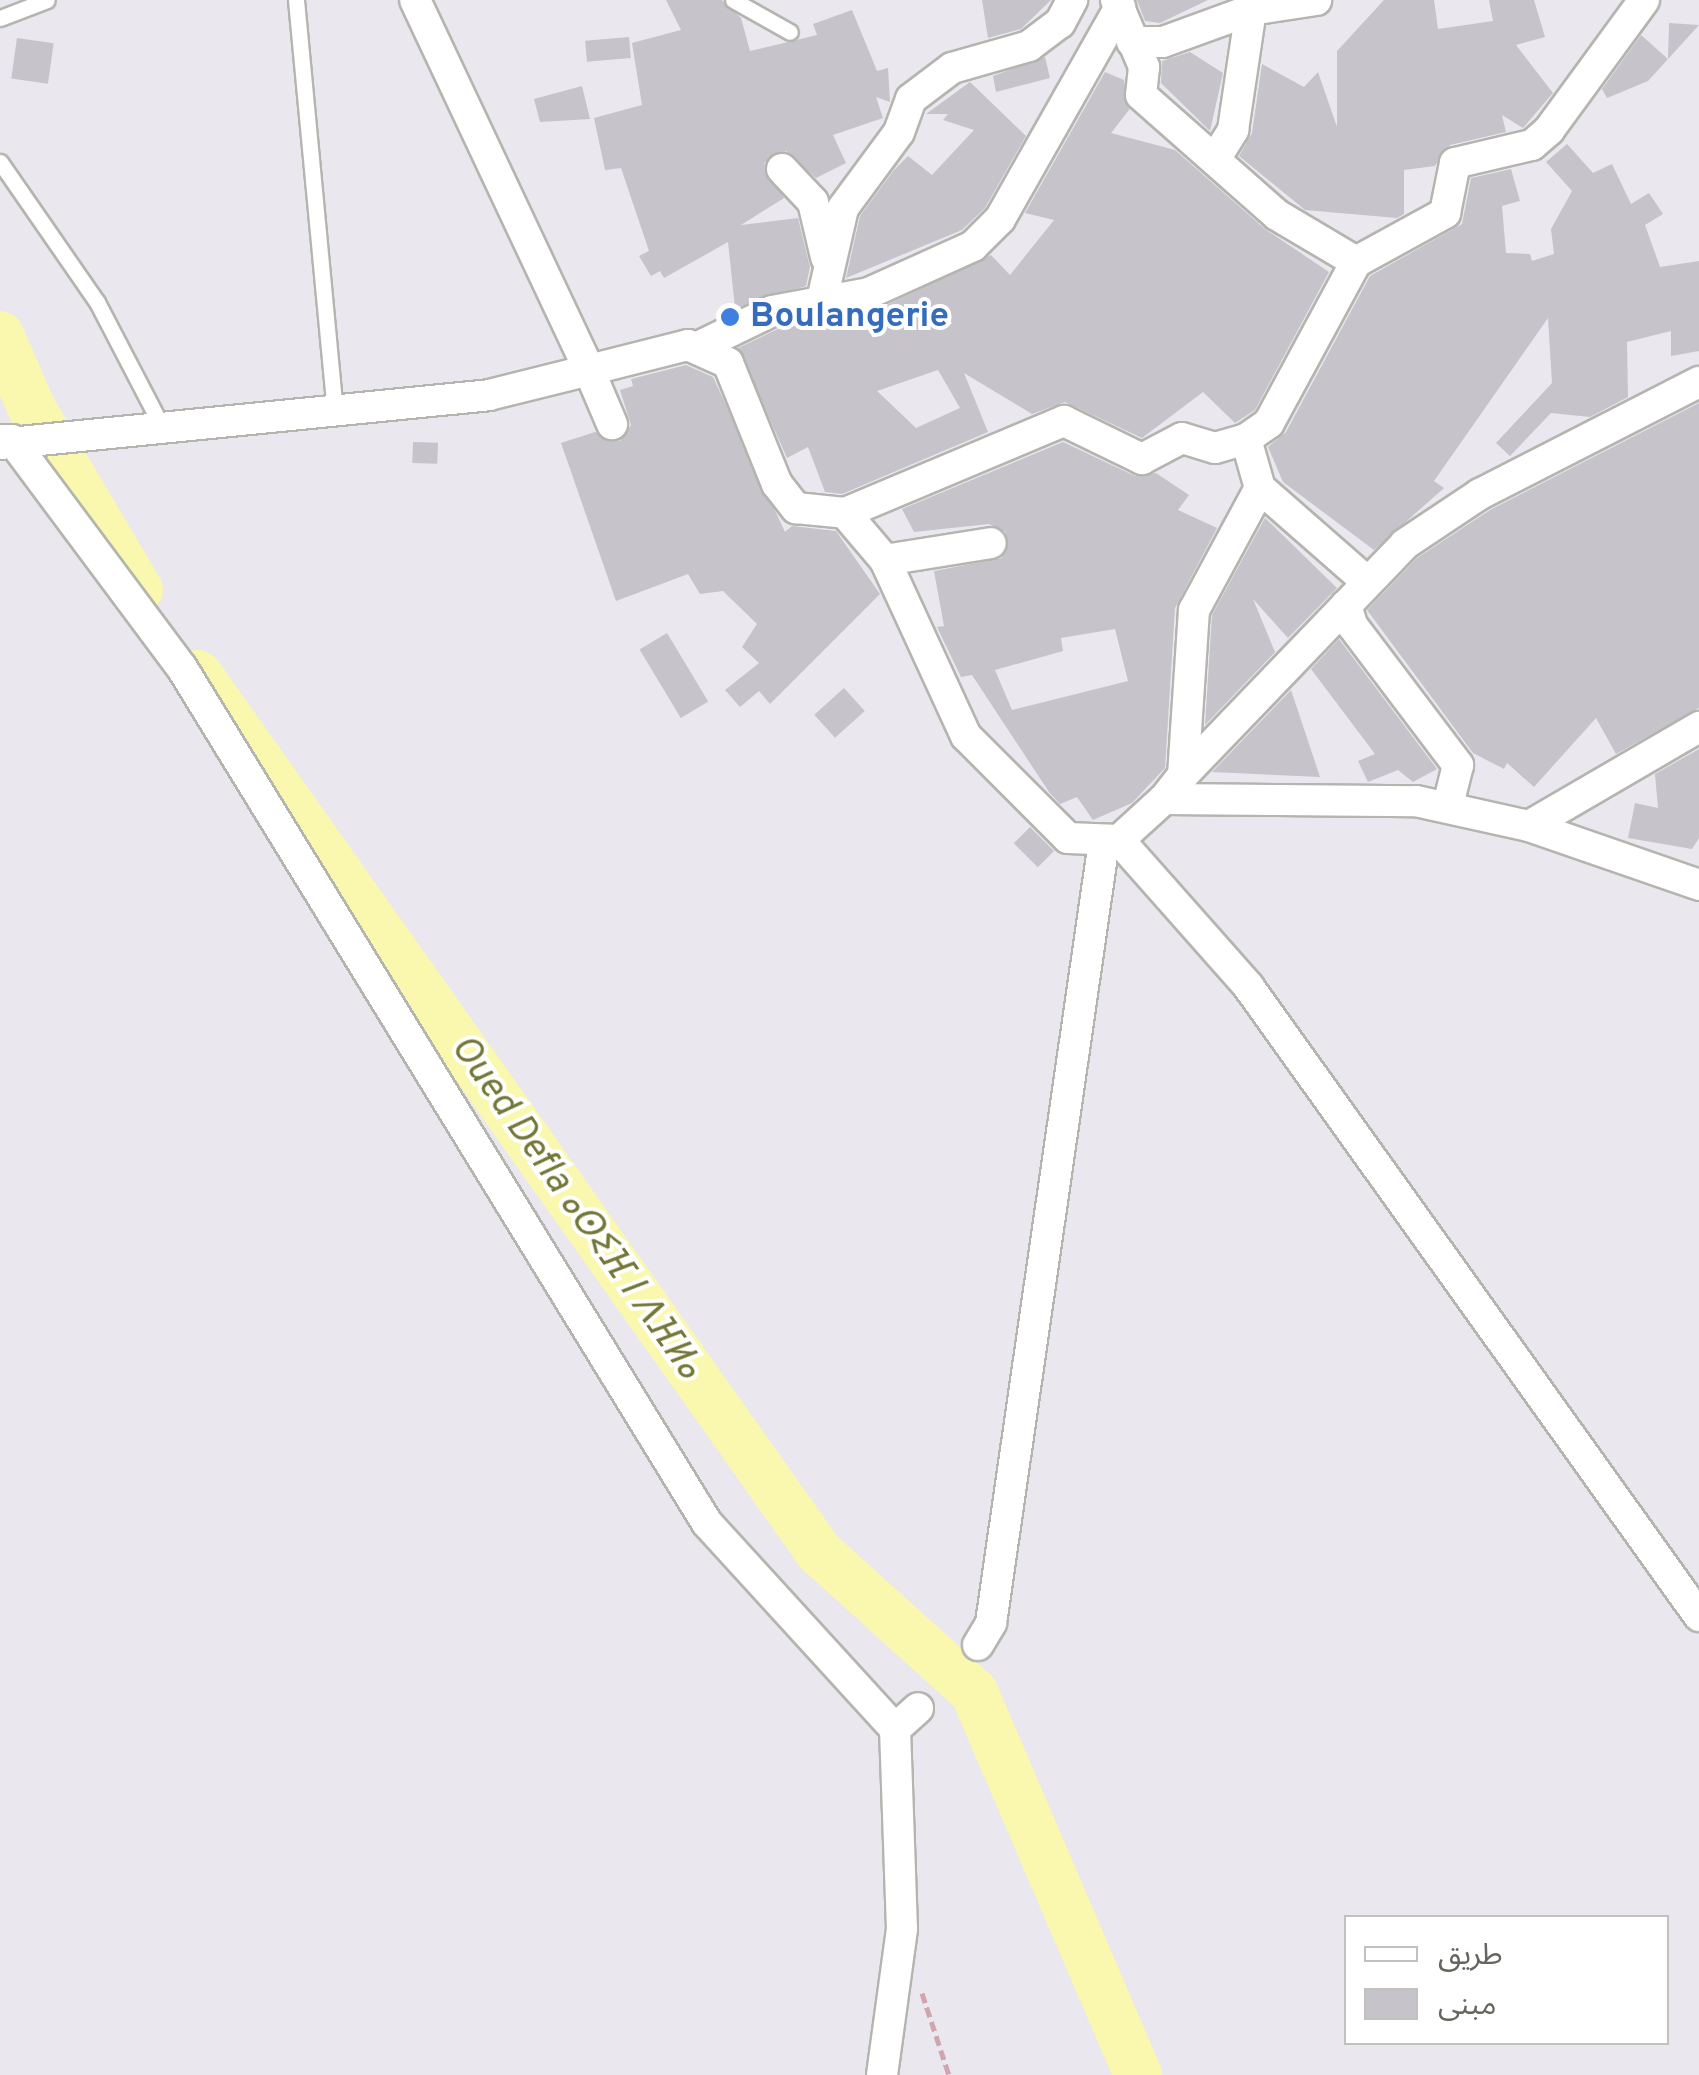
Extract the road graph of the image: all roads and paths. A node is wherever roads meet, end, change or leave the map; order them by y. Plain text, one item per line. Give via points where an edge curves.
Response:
1 (47, 0) edge
2 (296, 0) edge
3 (415, 0) edge
4 (733, 0) edge
5 (1072, 0) edge
6 (1316, 0) edge
7 (1644, 0) edge
8 (1118, 3) edge
9 (1251, 5) edge
10 (0, 18) edge
11 (790, 32) dead end
12 (1132, 42) junction
13 (1217, 156) junction
14 (0, 162) edge
15 (782, 169) dead end
16 (826, 258) junction
17 (1356, 262) junction
18 (822, 300) junction
19 (698, 347) junction
20 (590, 370) junction
21 (1699, 382) edge
22 (335, 414) junction
23 (612, 424) dead end
24 (152, 426) junction
25 (1246, 439) junction
26 (6, 441) edge
27 (1260, 488) junction
28 (845, 513) junction
29 (992, 543) dead end
30 (885, 560) junction
31 (1365, 580) junction
32 (1346, 604) junction
33 (1699, 727) edge
34 (1174, 786) junction
35 (1448, 805) junction
36 (1529, 826) junction
37 (1111, 841) junction
38 (1699, 885) edge
39 (1699, 1616) edge
40 (978, 1645) dead end
41 (918, 1708) dead end
42 (895, 1729) junction
43 (919, 1984) dead end
44 (882, 2075) edge
45 (949, 2075) edge

1 - 10 lane
2 - 22 lane via 304,126 334,346
3 - 20 street
4 - 11 lane
5 - 16 street via 1060,23 1029,46 952,68 920,89 843,208
6 - 9 street
7 - 17 street via 1549,130 1532,144 1454,163 1445,214
8 - 12 street
8 - 18 street via 986,232 869,292
9 - 12 street via 1163,42
9 - 13 street via 1233,130
12 - 13 street via 1144,67 1141,95
13 - 17 street via 1278,215
14 - 24 lane via 98,302
15 - 16 street via 813,202
16 - 18 street
17 - 25 street via 1269,423
18 - 19 street via 772,311
19 - 20 street
19 - 28 street via 728,362 762,437 761,458 796,508
20 - 22 street via 508,392
20 - 23 street
21 - 31 street via 1480,494
22 - 24 street
24 - 26 street
25 - 27 street
25 - 28 street via 1214,448 1182,438 1142,459 1064,421
26 - 42 street via 182,668 707,1523
27 - 31 street
27 - 34 street via 1194,610
28 - 30 street
29 - 30 street
30 - 37 street via 966,736 1050,825 1068,838
31 - 32 street
32 - 34 street
32 - 35 street via 1352,625 1458,765
33 - 36 street
34 - 35 street
34 - 37 street
35 - 36 street
36 - 38 street
37 - 39 street via 1248,986
37 - 40 street via 990,1622
41 - 42 street
42 - 44 street via 902,1929
43 - 45 path

